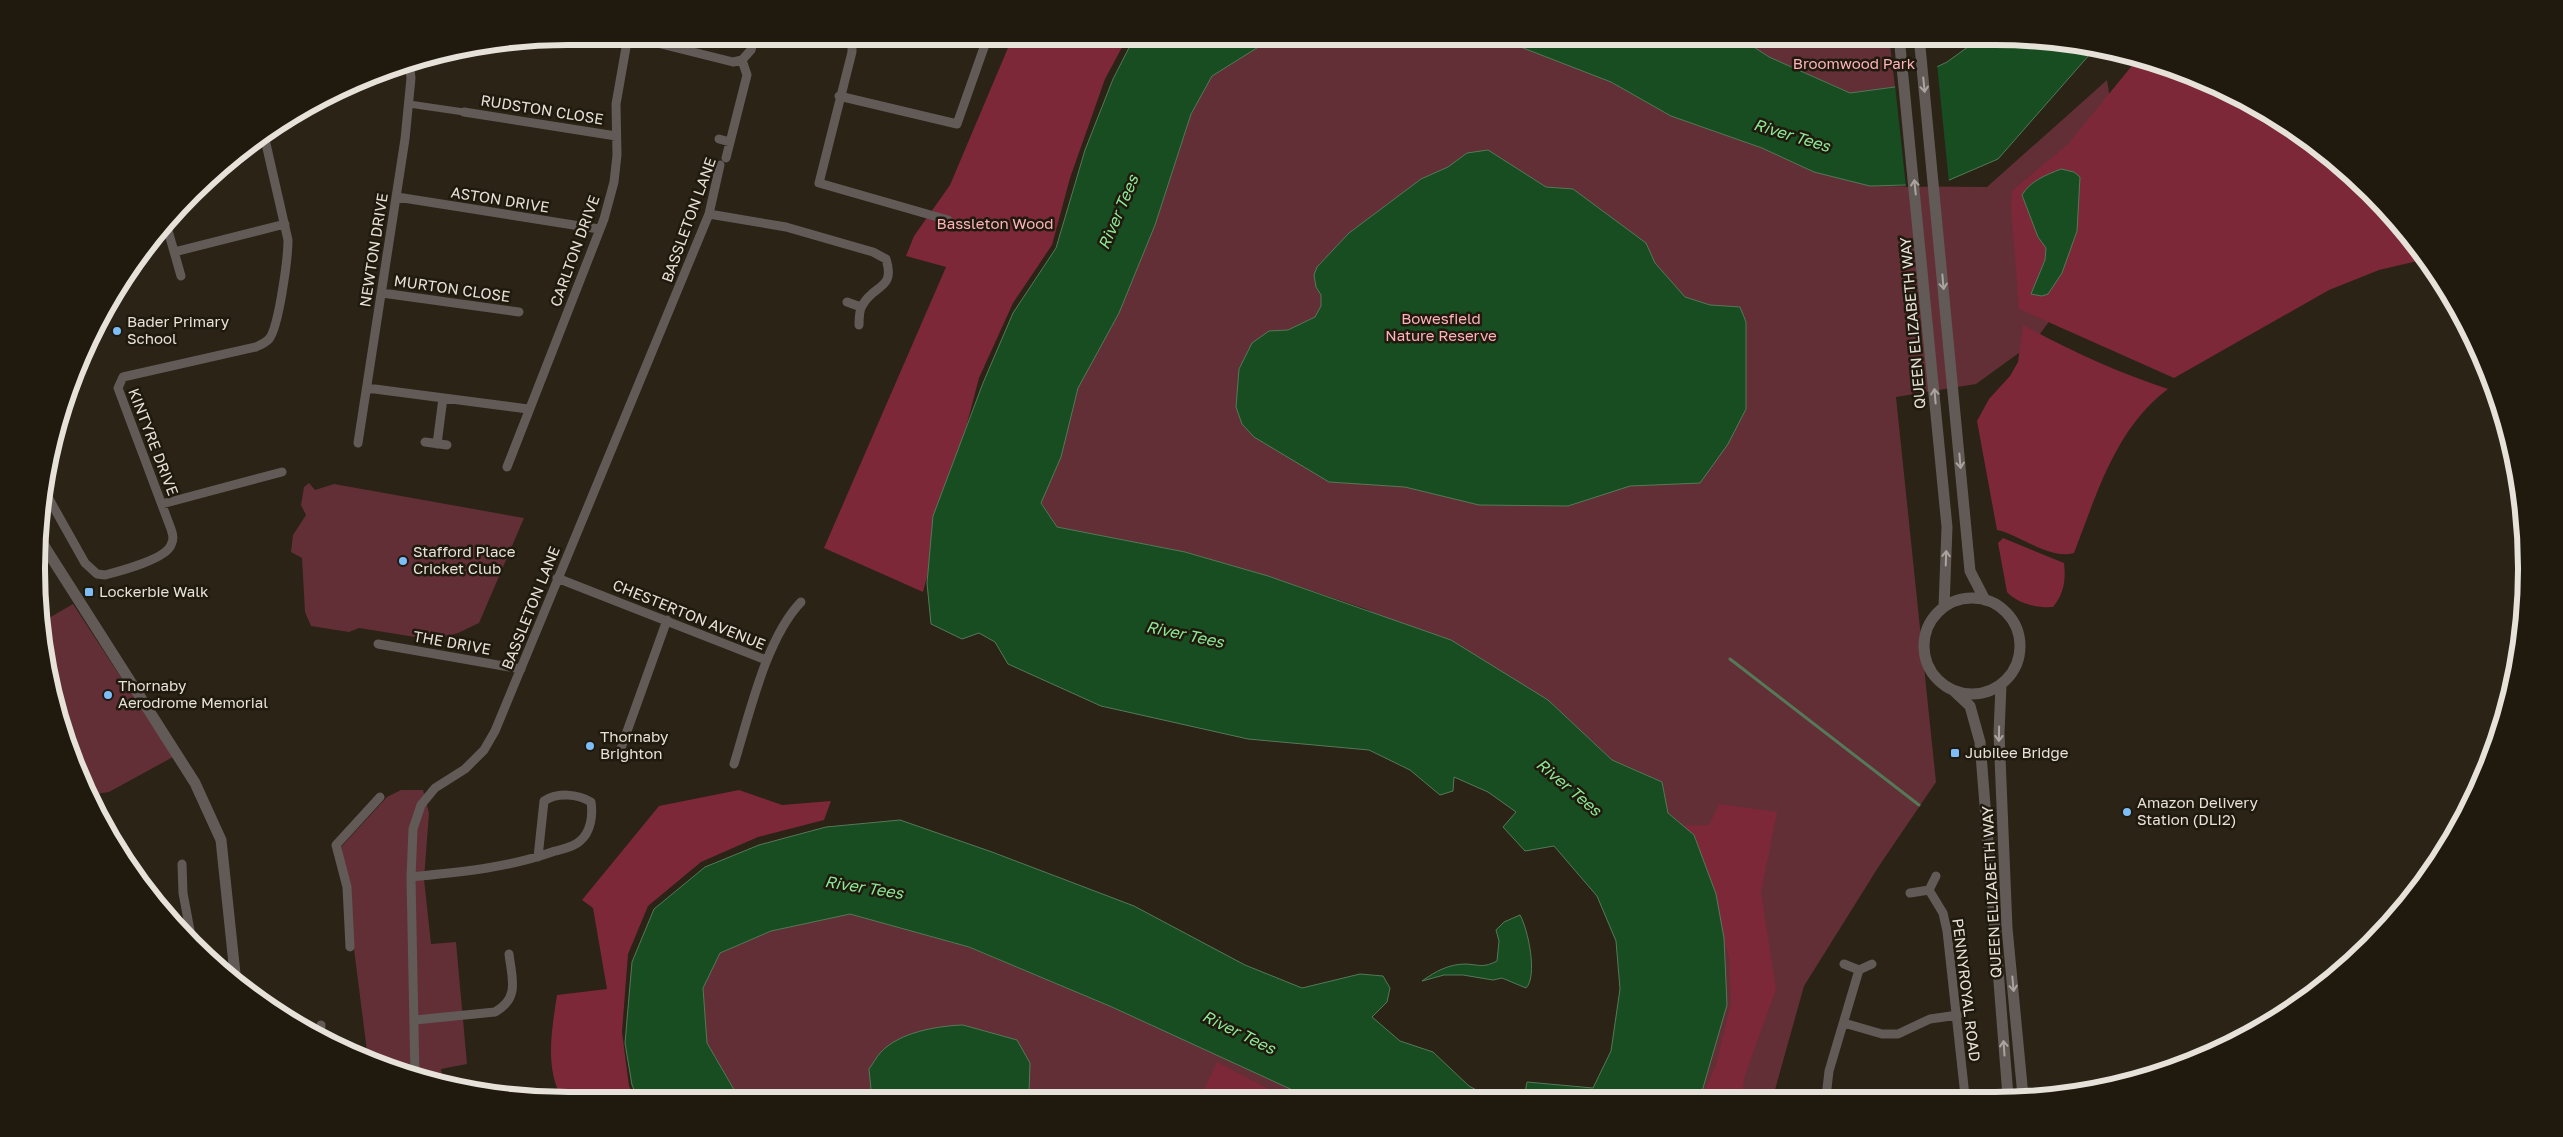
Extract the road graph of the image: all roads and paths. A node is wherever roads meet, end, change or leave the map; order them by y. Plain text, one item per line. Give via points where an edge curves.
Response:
1 (627, 45) edge
2 (665, 45) edge
3 (752, 45) edge
4 (852, 45) edge
5 (985, 45) edge
6 (1900, 45) edge
7 (1920, 45) edge
8 (742, 60) junction
9 (409, 70) edge
10 (839, 96) junction
11 (409, 104) junction
12 (464, 112) joint
13 (616, 136) junction
14 (719, 139) dead end
15 (266, 142) edge
16 (730, 142) junction
17 (397, 197) junction
18 (709, 214) junction
19 (948, 220) dead end
20 (285, 224) junction
21 (599, 229) junction
22 (168, 231) edge
23 (174, 252) junction
24 (181, 276) dead end
25 (382, 293) junction
26 (847, 302) dead end
27 (861, 306) junction
28 (519, 312) dead end
29 (859, 325) dead end
30 (367, 388) junction
31 (443, 398) junction
32 (528, 409) junction
33 (425, 442) dead end
34 (358, 443) dead end
35 (437, 444) junction
36 (447, 446) dead end
37 (507, 466) dead end
38 (282, 472) dead end
39 (49, 499) edge
40 (162, 504) junction
41 (46, 548) edge
42 (557, 578) junction
43 (1985, 600) junction
44 (801, 602) dead end
45 (1944, 607) junction
46 (667, 620) junction
47 (378, 644) dead end
48 (766, 660) junction
49 (520, 669) junction
50 (2001, 685) junction
51 (1955, 692) junction
52 (621, 748) dead end
53 (734, 764) dead end
54 (380, 797) dead end
55 (538, 857) junction
56 (182, 864) dead end
57 (1936, 876) dead end
58 (411, 877) junction
59 (1929, 890) junction
60 (1910, 893) dead end
61 (190, 930) edge
62 (350, 947) dead end
63 (509, 954) dead end
64 (1844, 964) dead end
65 (1872, 964) dead end
66 (1860, 970) junction
67 (235, 972) edge
68 (1958, 1015) junction
69 (415, 1020) junction
70 (1844, 1024) junction
71 (322, 1025) dead end
72 (321, 1030) edge
73 (415, 1069) edge
74 (2024, 1091) edge
75 (1827, 1092) edge
76 (1965, 1092) edge
77 (2008, 1092) edge

1 - 13 street, CARLTON DRIVE via 616,104
2 - 8 street via 733,62
3 - 8 street
4 - 10 street
5 - 10 street via 957,124
45 -> 6 street, QUEEN ELIZABETH WAY via 1947,526
7 -> 43 street via 1970,570
8 - 16 street, BASSLETON LANE via 747,75
9 - 11 street, NEWTON DRIVE
10 - 19 street via 819,182
11 - 12 street
11 - 17 street, NEWTON DRIVE
12 - 13 street, RUDSTON CLOSE
13 - 21 street, CARLTON DRIVE via 614,182
14 - 16 street, BASSLETON LANE
15 - 20 street, KINTYRE DRIVE
16 - 18 street, BASSLETON LANE
17 - 21 street, ASTON DRIVE
17 - 25 street, NEWTON DRIVE
18 - 27 street via 786,227 873,252 886,259 890,271 888,280
18 - 42 street, BASSLETON LANE
20 - 23 street
20 - 40 street, KINTYRE DRIVE via 288,253 275,325 269,339 256,347 123,377 119,381 118,388
21 - 32 street, CARLTON DRIVE
22 - 23 street
23 - 24 street
25 - 28 street, MURTON CLOSE
25 - 30 street, NEWTON DRIVE
26 - 27 street
27 - 29 street
30 - 31 street
30 - 34 street, NEWTON DRIVE
31 - 32 street
31 - 35 street
32 - 37 street, CARLTON DRIVE
33 - 35 street
35 - 36 street
38 - 40 street
39 - 40 street, KINTYRE DRIVE via 85,563 97,574 115,572 165,553 173,537
41 - 67 street via 195,783 221,840
42 - 46 street, CHESTERTON AVENUE
42 - 49 street, BASSLETON LANE
43 - 45 street via 1961,599
43 - 50 street via 2005,610 2020,634 2018,662
44 - 48 street
45 - 51 street via 1927,629 1925,656 1932,674
46 - 48 street, CHESTERTON AVENUE
46 - 52 street
47 - 49 street, THE DRIVE
48 - 53 street, CHESTERTON AVENUE
49 - 58 street, BASSLETON LANE via 484,750 465,769 434,788 421,805 412,829
50 - 51 street via 1974,695
50 -> 74 street, QUEEN ELIZABETH WAY via 1999,733 2007,928
77 -> 51 street, QUEEN ELIZABETH WAY via 1980,742 1970,706
54 - 62 street via 336,845 347,887
55 - 55 street via 544,801 553,795 591,802 593,812 587,834 578,843
55 - 58 street via 499,868
56 - 61 street
57 - 59 street
58 - 69 street, BASSLETON LANE
59 - 60 street
59 - 68 street, PENNYROYAL ROAD via 1943,913 1947,930
63 - 69 street via 513,993 507,1006 495,1012
64 - 66 street
65 - 66 street
66 - 70 street
68 - 70 street via 1930,1019 1898,1034 1882,1034
68 - 76 street, PENNYROYAL ROAD
69 - 73 street, BASSLETON LANE
70 - 75 street via 1829,1071
71 - 72 street

